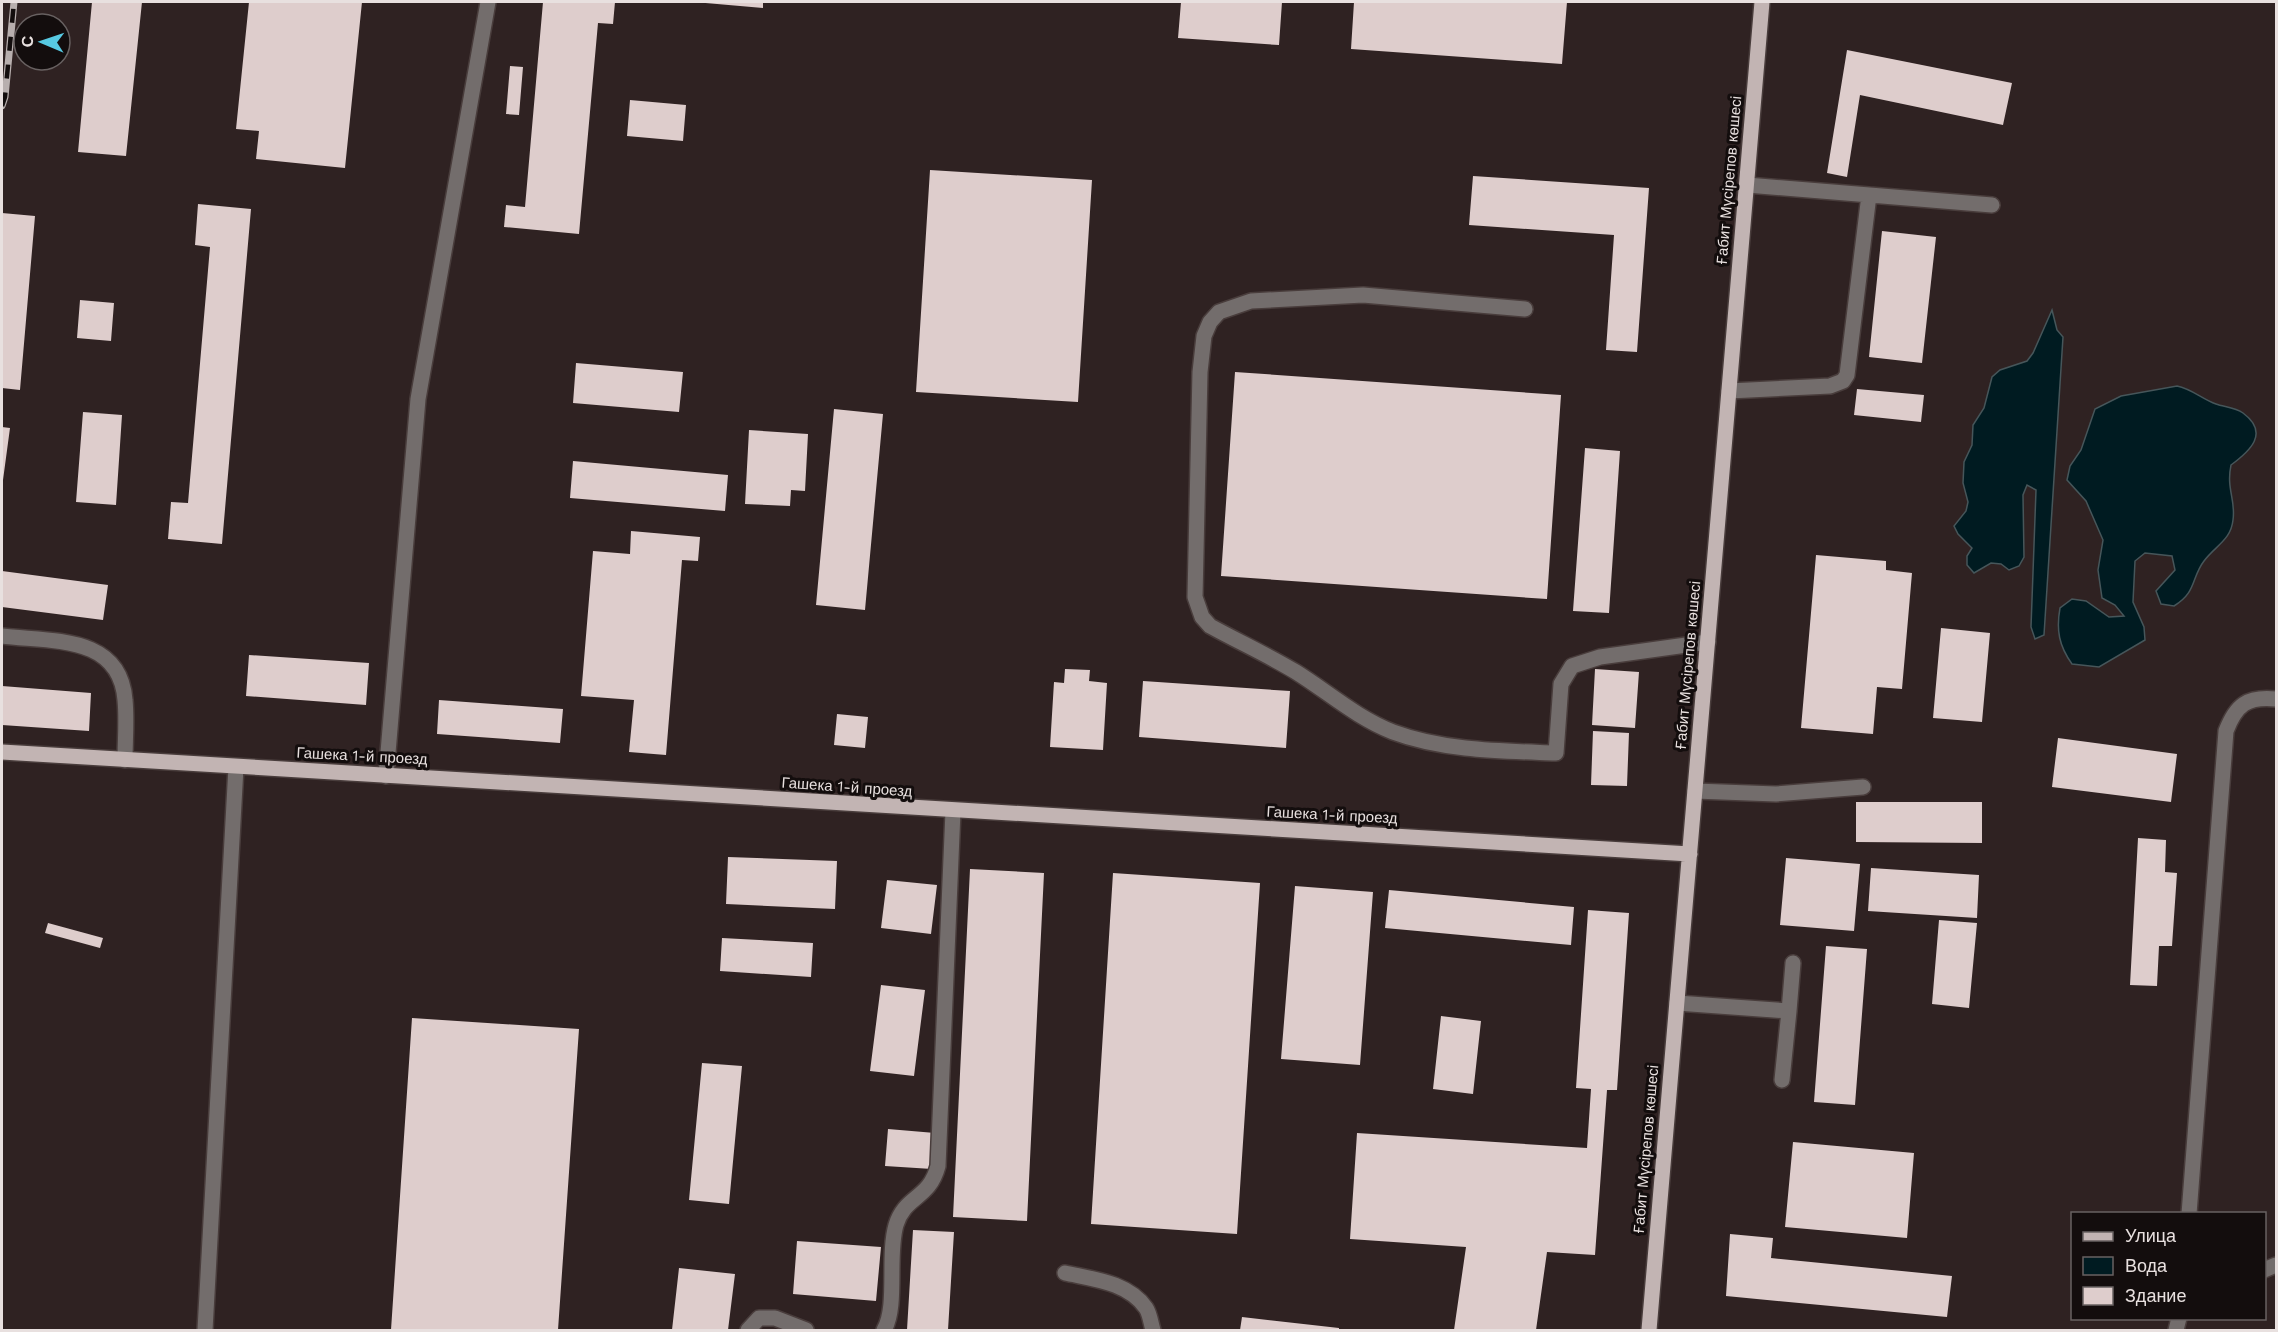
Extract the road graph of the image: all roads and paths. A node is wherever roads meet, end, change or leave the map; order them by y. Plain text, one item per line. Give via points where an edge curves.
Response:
1 (488, 2) edge
2 (1762, 2) edge
3 (1747, 185) junction
4 (1869, 195) junction
5 (1992, 205) dead end
6 (1525, 309) dead end
7 (1729, 391) junction
8 (2, 636) edge
9 (1708, 642) junction
10 (2277, 699) edge
11 (2, 752) edge
12 (125, 760) junction
13 (236, 767) junction
14 (386, 776) junction
15 (1863, 787) dead end
16 (1695, 791) junction
17 (953, 811) junction
18 (1690, 854) junction
19 (1793, 963) dead end
20 (1677, 1003) junction
21 (1790, 1011) junction
22 (1782, 1080) dead end
23 (2189, 1212) edge
24 (1065, 1273) dead end
25 (205, 1330) edge
26 (748, 1330) edge
27 (806, 1330) edge
28 (884, 1330) edge
29 (1153, 1330) edge
30 (1648, 1330) edge

1 - 14 street via 418,399
2 - 3 main road, Ғабит Мүсірепов көшесі
3 - 4 street
3 - 7 main road, Ғабит Мүсірепов көшесі
4 - 5 street
4 - 7 street via 1847,375 1843,381 1830,386
6 - 9 street via 1364,296 1251,301 1219,312 1204,336 1200,372 1195,597 1202,618 1392,732 1448,746 1531,752 1556,753 1561,684 1572,666 1600,657
7 - 9 main road, Ғабит Мүсірепов көшесі
8 - 12 street via 86,645 104,654 120,681 125,699
9 - 16 main road, Ғабит Мүсірепов көшесі
10 - 23 street via 2261,697 2245,704 2233,713 2226,731
11 - 12 main road, Гашека 1-й проезд
12 - 13 main road, Гашека 1-й проезд
13 - 14 main road, Гашека 1-й проезд
13 - 25 street
14 - 17 main road, Гашека 1-й проезд
15 - 16 street via 1776,794
16 - 18 main road, Ғабит Мүсірепов көшесі
17 - 18 main road, Гашека 1-й проезд
17 - 28 street via 938,1166 931,1186 909,1204 897,1223 891,1258 890,1313
18 - 20 main road, Ғабит Мүсірепов көшесі
19 - 21 street
20 - 21 street
20 - 30 main road, Ғабит Мүсірепов көшесі
21 - 22 street
24 - 29 street via 1114,1284 1129,1292 1147,1309
26 - 27 street via 759,1318 768,1317

